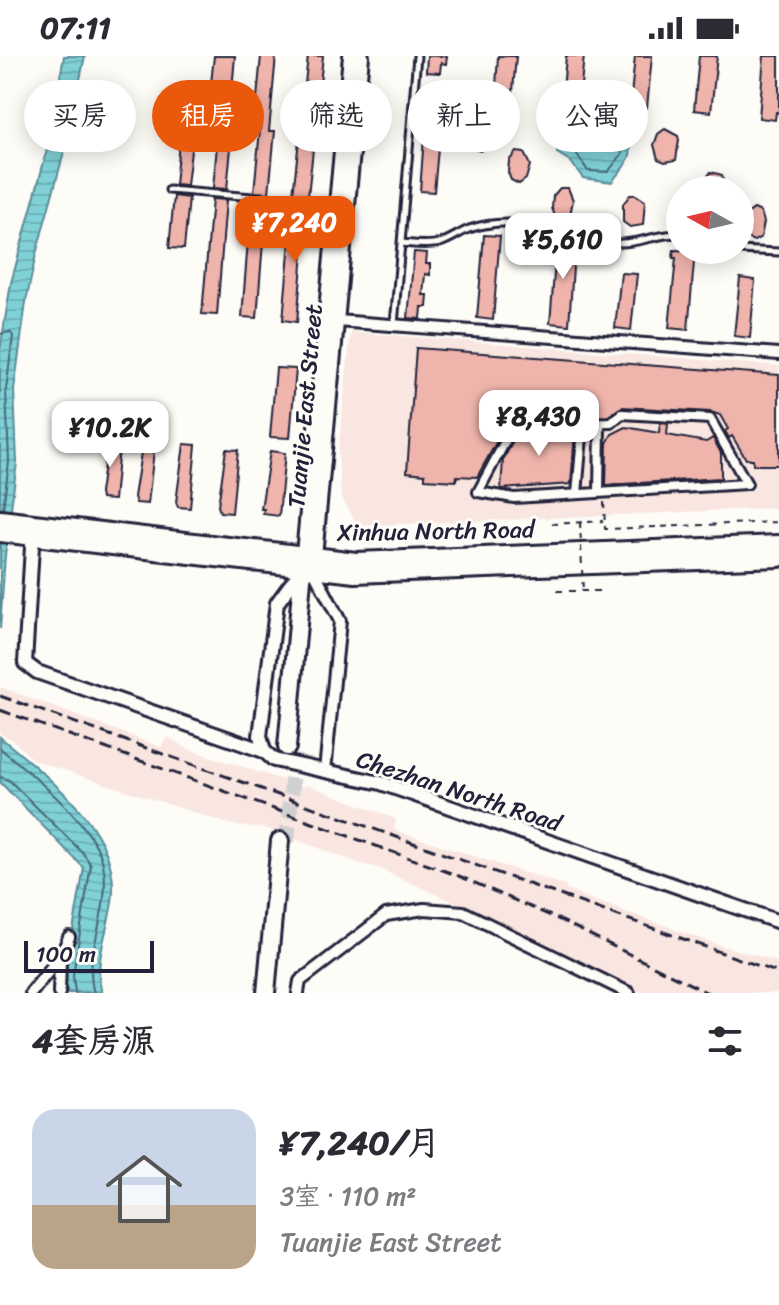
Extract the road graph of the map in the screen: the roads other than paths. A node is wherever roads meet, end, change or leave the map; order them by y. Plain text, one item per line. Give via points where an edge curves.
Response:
1 (351, 56) edge
2 (361, 56) edge
3 (417, 56) edge
4 (169, 190) dead end
5 (337, 205) junction
6 (545, 232) dead end
7 (666, 234) edge
8 (401, 243) junction
9 (621, 243) dead end
10 (754, 251) edge
11 (779, 252) edge
12 (337, 321) junction
13 (394, 326) junction
14 (779, 354) edge
15 (583, 425) junction
16 (600, 425) junction
17 (601, 492) junction
18 (577, 494) junction
19 (6, 527) edge
20 (33, 530) junction
21 (779, 544) edge
22 (779, 558) edge
23 (309, 562) junction
24 (291, 747) tunnel mouth
25 (264, 751) junction
26 (325, 771) junction
27 (779, 922) edge
28 (69, 937) dead end
29 (60, 958) junction
30 (31, 993) edge
31 (59, 993) edge
32 (266, 993) edge
33 (274, 993) edge
34 (298, 993) edge
35 (629, 993) edge

1 - 5 main road, Tuanjie East Street
2 - 12 main road, Tuanjie East Street
3 - 8 lane
4 - 5 lane
5 - 23 main road, Tuanjie East Street
6 - 8 lane via 525,224 497,224 441,243
7 - 9 lane
8 - 13 lane
10 - 11 lane
12 - 13 street
12 - 23 main road, Tuanjie East Street
13 - 14 street
15 - 16 street
15 - 18 street
15 - 18 street via 566,409 523,408 478,492 514,498
16 - 17 street
16 - 17 street via 622,414 710,419 747,484
17 - 18 street
19 - 20 main road, Xinhua North Road
20 - 23 main road, Xinhua North Road
20 - 25 street, Chezhan North Road via 25,663 37,672
21 - 23 main road, Xinhua North Road
22 - 23 main road, Xinhua North Road via 355,574
23 - 24 main road
23 - 25 street via 277,603 260,726
23 - 26 street via 340,621
25 - 26 street, Chezhan North Road via 274,760
26 - 27 street, Chezhan North Road via 381,783
28 - 29 street
29 - 30 street
29 - 31 street
32 - 33 main road via 283,842
34 - 35 street via 300,981 386,915 424,909 463,912

